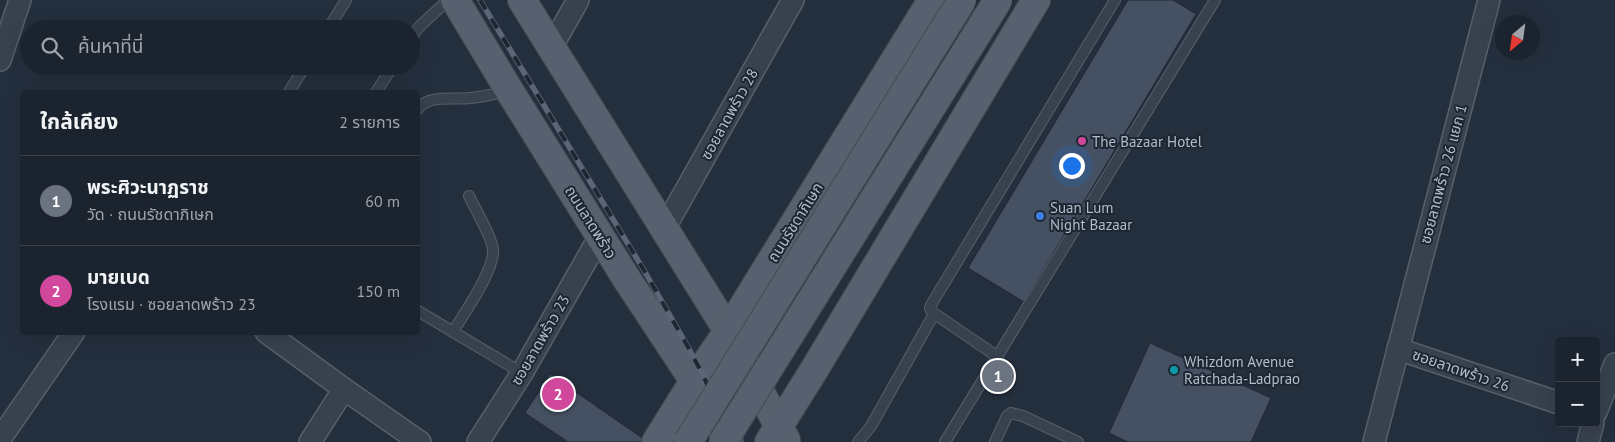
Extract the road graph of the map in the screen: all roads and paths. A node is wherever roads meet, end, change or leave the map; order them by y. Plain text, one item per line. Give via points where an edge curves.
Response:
1 (20, 0) edge
2 (346, 0) edge
3 (448, 0) edge
4 (455, 0) edge
5 (522, 0) edge
6 (578, 0) edge
7 (793, 0) edge
8 (932, 0) edge
9 (962, 0) edge
10 (970, 0) edge
11 (998, 0) edge
12 (1115, 0) edge
13 (1215, 0) edge
14 (1489, 0) edge
15 (1035, 2) edge
16 (334, 20) edge
17 (420, 25) edge
18 (551, 48) junction
19 (0, 60) edge
20 (299, 75) edge
21 (387, 75) edge
22 (290, 90) edge
23 (377, 90) edge
24 (509, 90) junction
25 (420, 105) edge
26 (469, 196) dead end
27 (664, 229) junction
28 (600, 236) junction
29 (420, 312) edge
30 (934, 314) junction
31 (728, 331) junction
32 (453, 332) junction
33 (72, 335) edge
34 (270, 335) edge
35 (1398, 349) junction
36 (998, 357) junction
37 (1615, 364) edge
38 (522, 373) junction
39 (694, 381) junction
40 (344, 389) junction
41 (1555, 402) edge
42 (1600, 402) edge
43 (1592, 427) edge
44 (778, 437) edge
45 (0, 439) edge
46 (310, 442) edge
47 (420, 442) edge
48 (478, 442) edge
49 (656, 442) edge
50 (688, 442) edge
51 (723, 442) edge
52 (729, 442) edge
53 (858, 442) edge
54 (945, 442) edge
55 (995, 442) edge
56 (1078, 442) edge
57 (1374, 442) edge
58 (1588, 442) edge

1 - 19 street
2 - 16 lane
3 - 17 lane
4 - 24 main road, ถนนลาดพร้าว
5 - 18 main road
6 - 18 street
7 - 27 street, ซอยลาดพร้าว 28
8 - 31 main road, ถนนรัชดาภิเษก
9 - 50 main road, ถนนรัชดาภิเษก, bridge
10 - 15 main road via 993,13 1007,15
11 - 51 main road, bridge
12 - 30 lane via 935,296 930,308
13 - 36 lane
14 - 35 street, ซอยลาดพร้าว 26 แยก 1
15 - 44 main road
18 - 27 main road
20 - 22 lane
21 - 23 lane
24 - 25 lane via 468,99 432,100
24 - 28 main road, ถนนลาดพร้าว
26 - 32 lane via 493,248 492,258 485,277
27 - 31 main road
28 - 38 street, ซอยลาดพร้าว 23
28 - 39 main road, ถนนลาดพร้าว
29 - 32 lane
30 - 36 lane
30 - 53 lane via 871,426
31 - 39 main road, ถนนรัชดาภิเษก
31 - 44 main road
32 - 38 lane
33 - 45 street
34 - 40 street
35 - 41 street, ซอยลาดพร้าว 26
35 - 57 street, ซอยลาดพร้าว 26
36 - 54 lane
37 - 42 street
38 - 48 street, ซอยลาดพร้าว 23
39 - 49 main road, ถนนรัชดาภิเษก
39 - 52 main road, ถนนลาดพร้าว
40 - 46 street
40 - 47 street
43 - 58 street
55 - 56 lane via 1011,413

